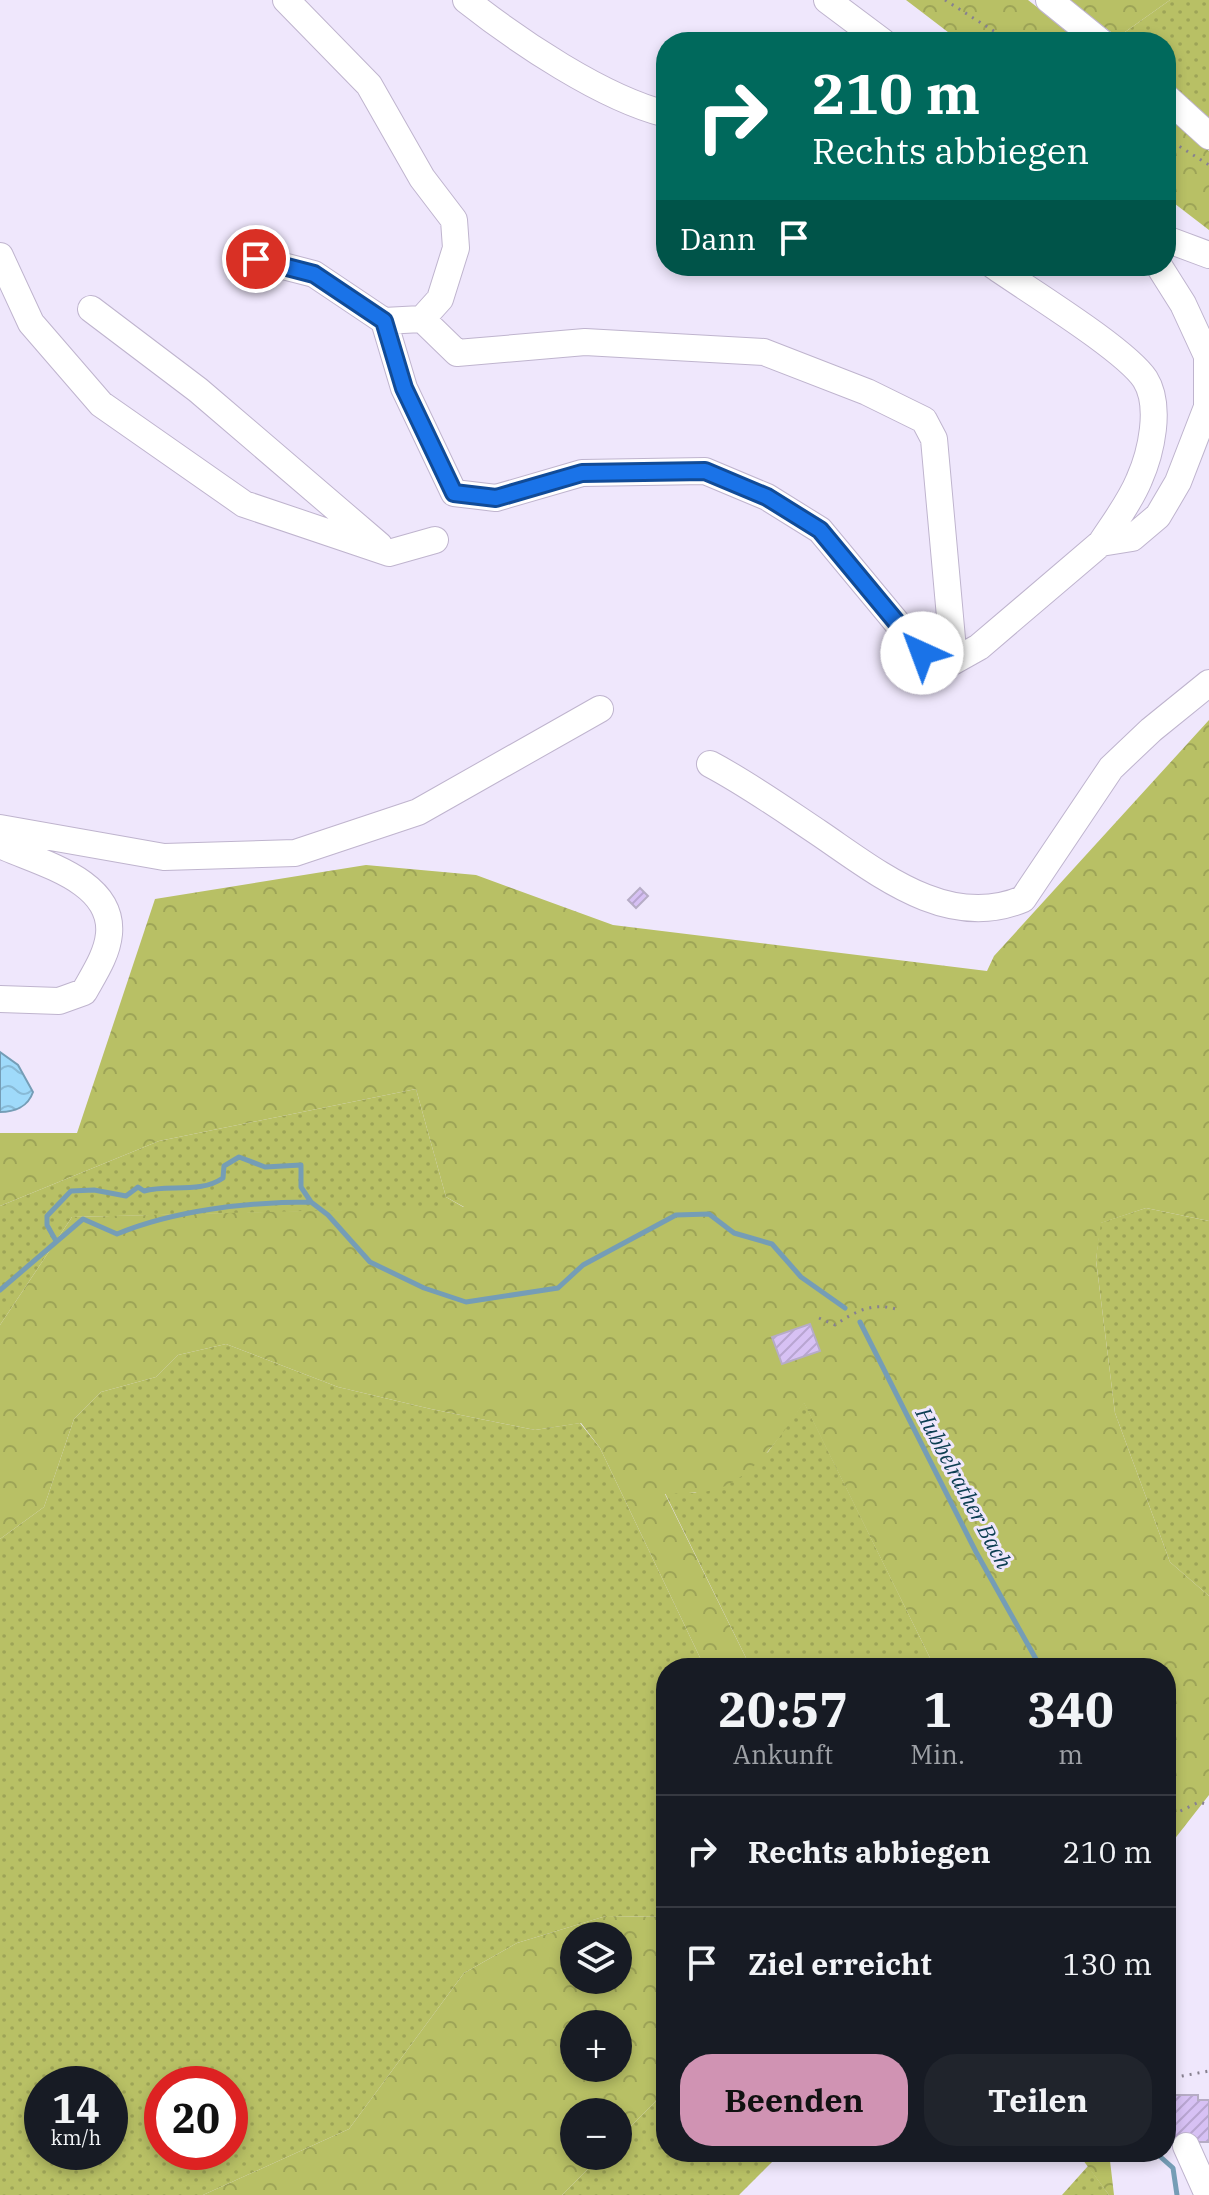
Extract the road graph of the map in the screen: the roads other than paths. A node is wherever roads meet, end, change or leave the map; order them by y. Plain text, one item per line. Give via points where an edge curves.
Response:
1 (286, 0) edge
2 (466, 0) edge
3 (827, 0) edge
4 (1049, 0) edge
5 (870, 32) edge
6 (1089, 32) edge
7 (1176, 106) edge
8 (656, 112) edge
9 (1209, 136) edge
10 (1176, 243) edge
11 (1209, 255) edge
12 (0, 256) edge
13 (256, 259) dead end
14 (1008, 276) edge
15 (1165, 276) edge
16 (91, 309) dead end
17 (422, 319) junction
18 (384, 321) junction
19 (435, 540) dead end
20 (1101, 543) junction
21 (389, 553) junction
22 (954, 661) junction
23 (1209, 683) edge
24 (600, 709) dead end
25 (710, 764) dead end
26 (0, 828) edge
27 (0, 845) edge
28 (0, 999) edge
29 (1186, 2146) dead end
30 (1208, 2195) edge

1 - 17 street via 369,85 422,178 454,220 456,248 440,299
2 - 8 street via 507,33 638,107
3 - 5 street
4 - 6 street
7 - 9 street
10 - 11 street
12 - 21 street via 31,323 101,404 244,504
13 - 18 street via 314,274
14 - 20 street via 1123,357 1145,380 1152,400 1147,459
15 - 20 street via 1207,356 1207,407 1178,482 1158,516 1132,538
16 - 21 street via 198,390
17 - 18 street
17 - 22 street via 457,353 585,342 764,352 924,420 934,439
18 - 22 street via 404,388 454,493 496,498 582,473 705,471 767,497 820,530 922,653
19 - 21 street
20 - 22 street via 979,647
23 - 25 street via 1111,768 1023,899 1004,907 984,910 925,898
24 - 26 street via 418,812 295,853 164,857
27 - 28 street via 87,885 105,904 110,933 84,992 59,1001
29 - 30 street

